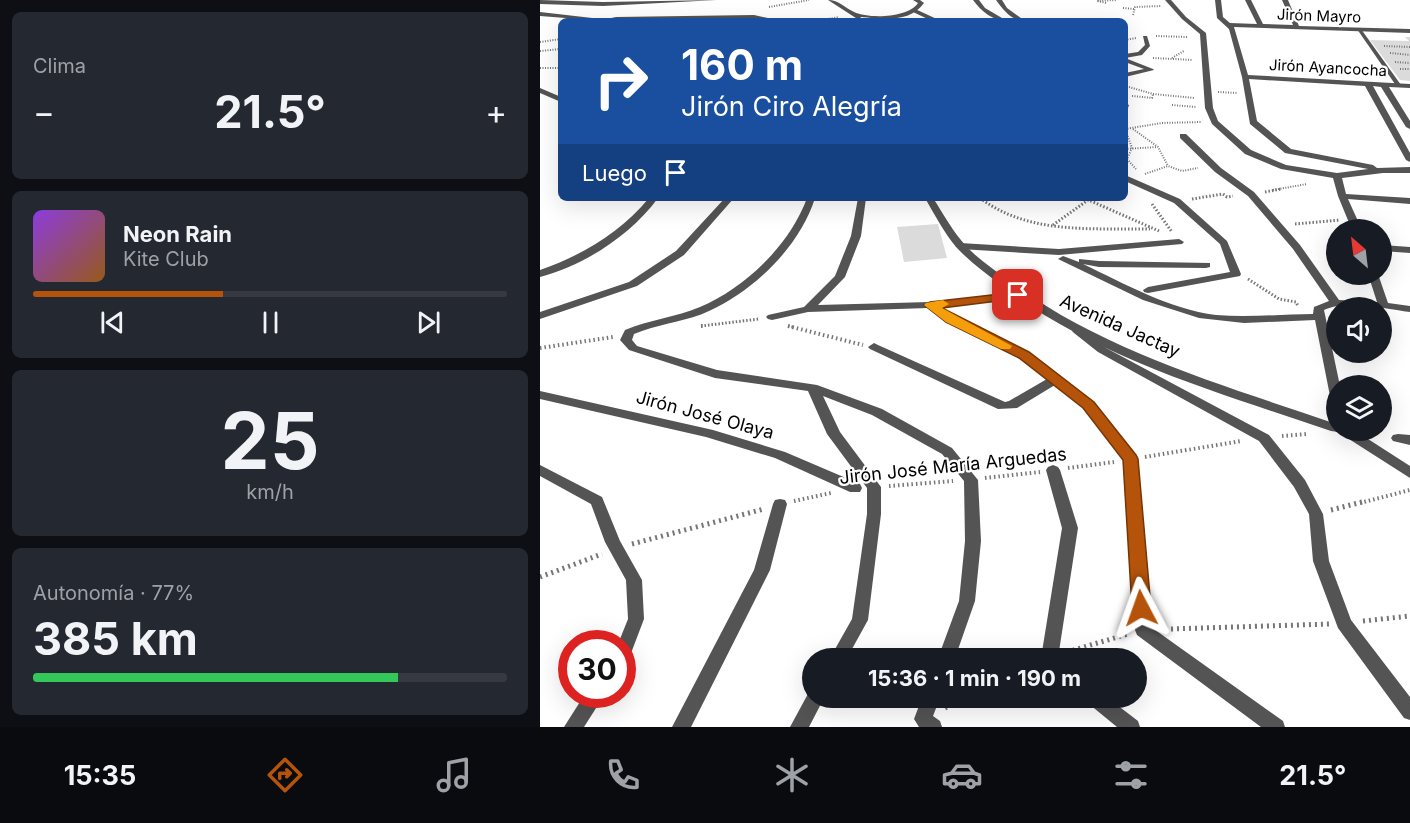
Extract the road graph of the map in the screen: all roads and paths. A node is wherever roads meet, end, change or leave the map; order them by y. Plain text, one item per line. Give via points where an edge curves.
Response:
1 (714, 0) edge
2 (916, 0) edge
3 (976, 0) edge
4 (999, 0) edge
5 (1116, 0) edge
6 (1218, 0) edge
7 (1248, 0) edge
8 (1285, 0) edge
9 (838, 1) edge
10 (688, 2) junction
11 (1106, 3) dead end
12 (1171, 3) edge
13 (540, 4) edge
14 (1123, 8) dead end
15 (1135, 8) junction
16 (673, 9) dead end
17 (683, 9) dead end
18 (915, 11) junction
19 (540, 14) edge
20 (855, 15) junction
21 (1133, 15) dead end
22 (568, 18) edge
23 (716, 18) edge
24 (760, 18) edge
25 (858, 18) edge
26 (930, 18) edge
27 (999, 18) edge
28 (1020, 18) edge
29 (558, 19) edge
30 (540, 21) edge
31 (1227, 25) junction
32 (1261, 26) junction
33 (1297, 28) junction
34 (1359, 30) junction
35 (1410, 31) edge
36 (1145, 38) junction
37 (558, 39) edge
38 (1128, 39) edge
39 (1203, 39) junction
40 (540, 42) edge
41 (1379, 46) dead end
42 (1400, 47) junction
43 (1410, 47) edge
44 (558, 49) edge
45 (540, 51) edge
46 (1184, 51) dead end
47 (1383, 52) dead end
48 (1386, 56) dead end
49 (1409, 56) edge
50 (1128, 57) edge
51 (1144, 58) dead end
52 (1171, 58) junction
53 (1128, 59) edge
54 (1205, 61) junction
55 (1391, 62) dead end
56 (1410, 63) edge
57 (558, 68) edge
58 (540, 69) edge
59 (1128, 74) edge
60 (1245, 77) junction
61 (1368, 84) junction
62 (1384, 85) junction
63 (1399, 86) junction
64 (1410, 86) edge
65 (1128, 87) edge
66 (540, 90) edge
67 (1153, 94) junction
68 (1247, 94) junction
69 (1128, 95) edge
70 (1209, 96) junction
71 (558, 99) edge
72 (1172, 105) dead end
73 (1209, 108) junction
74 (1215, 122) junction
75 (1410, 127) edge
76 (1128, 128) edge
77 (1133, 128) junction
78 (1183, 136) dead end
79 (1128, 137) edge
80 (1158, 147) junction
81 (1132, 148) junction
82 (1128, 149) edge
83 (1128, 155) edge
84 (1410, 160) edge
85 (1128, 161) edge
86 (1168, 166) dead end
87 (1383, 170) junction
88 (1410, 170) edge
89 (1142, 175) dead end
90 (1336, 176) junction
91 (1128, 179) edge
92 (1262, 192) dead end
93 (1342, 196) junction
94 (651, 201) edge
95 (727, 201) edge
96 (810, 201) edge
97 (862, 201) edge
98 (931, 201) edge
99 (983, 201) edge
100 (1088, 201) edge
101 (1270, 201) dead end
102 (1410, 201) edge
103 (1151, 204) dead end
104 (1288, 217) dead end
105 (1353, 218) joint
106 (1052, 226) junction
107 (1154, 229) dead end
108 (1179, 242) joint
109 (960, 246) junction
110 (1392, 249) edge
111 (1410, 250) edge
112 (1063, 259) dead end
113 (1083, 261) dead end
114 (1206, 266) dead end
115 (540, 274) edge
116 (1148, 290) dead end
117 (1018, 295) junction
118 (1332, 297) edge
119 (930, 305) junction
120 (1326, 305) edge
121 (1392, 307) edge
122 (808, 309) junction
123 (1410, 309) edge
124 (1319, 313) junction
125 (540, 316) edge
126 (772, 317) joint
127 (1078, 331) junction
128 (874, 347) joint
129 (1332, 375) edge
130 (1055, 379) junction
131 (813, 388) junction
132 (540, 395) edge
133 (1326, 424) edge
134 (1309, 434) dead end
135 (1264, 438) junction
136 (1361, 441) edge
137 (1130, 459) junction
138 (1053, 470) junction
139 (540, 471) edge
140 (1410, 473) edge
141 (971, 480) junction
142 (874, 487) junction
143 (855, 488) joint
144 (1410, 490) edge
145 (780, 504) junction
146 (1316, 514) junction
147 (617, 548) junction
148 (540, 577) edge
149 (1410, 616) edge
150 (1344, 623) junction
151 (632, 630) edge
152 (1143, 630) junction
153 (844, 648) edge
154 (951, 648) edge
155 (1050, 648) edge
156 (1082, 648) edge
157 (586, 708) edge
158 (810, 708) edge
159 (926, 708) edge
160 (1107, 708) edge
161 (1410, 712) edge
162 (573, 727) edge
163 (681, 727) edge
164 (799, 727) edge
165 (933, 727) edge
166 (1131, 727) edge
167 (1276, 727) edge

1 - 10 street
2 - 18 street via 921,3
3 - 27 street
4 - 28 street
5 - 11 path via 1098,1
6 - 31 street via 1220,18
7 - 32 street
8 - 33 street
9 - 20 street
10 - 13 street
10 - 17 street
12 - 15 path
12 - 39 street via 1200,29
13 - 16 street via 609,10
14 - 15 path
15 - 21 path
18 - 20 street via 881,17
18 - 26 street
19 - 22 street
20 - 25 street
23 - 24 street
29 - 30 street
31 - 32 street, Jirón Mayro
31 - 60 street via 1232,28
32 - 33 street, Jirón Mayro
33 - 34 street, Jirón Mayro
34 - 35 street, Jirón Mayro
34 - 63 lane
36 - 38 path
36 - 39 path via 1170,35
36 - 50 street via 1148,45 1140,54
37 - 40 path
39 - 54 street
41 - 42 path
42 - 43 path
42 - 49 path
44 - 45 path
46 - 52 path
47 - 49 path
48 - 49 path
51 - 52 path
52 - 54 path
53 - 59 street via 1151,70
54 - 70 street
55 - 56 path
57 - 58 path
60 - 61 street, Jirón Ayancocha
60 - 68 street
61 - 62 street, Jirón Ayancocha
61 - 84 street
62 - 63 street, Jirón Ayancocha
62 - 75 street
63 - 64 street, Jirón Ayancocha
65 - 67 path
66 - 71 street
67 - 69 path via 1152,98
67 - 70 path
68 - 70 path
68 - 87 street via 1253,122 1288,151
70 - 73 street
72 - 73 path
73 - 74 street
74 - 77 path
74 - 90 street via 1248,152 1270,162
76 - 77 path
77 - 80 path
78 - 118 street via 1218,170 1251,194 1297,247
79 - 81 path
80 - 81 path
80 - 86 path
81 - 82 path
81 - 83 path
85 - 89 path
87 - 88 street
87 - 90 street
90 - 93 street
91 - 116 street via 1178,201 1224,243 1236,274
92 - 101 path
93 - 102 street
93 - 105 street
94 - 115 street via 638,216 590,251
95 - 125 street via 680,254 633,284
96 - 131 street via 808,212 780,249 733,294 705,309 629,332 626,340 633,348 715,374
97 - 122 street via 856,236 840,277
98 - 109 street, Avenida Jactay
99 - 106 path via 1022,223
100 - 106 path
103 - 108 path
104 - 105 path via 1296,225
106 - 107 path
108 - 109 street via 1059,252
109 - 117 street, Avenida Jactay
110 - 111 street
112 - 124 street via 1136,293 1200,315 1242,320
113 - 114 street
117 - 119 street
117 - 127 street, Avenida Jactay
119 - 122 street
119 - 130 street via 1024,355
120 - 124 street
121 - 123 street
122 - 126 street
124 - 129 street
126 - 128 path via 792,328
127 - 133 street, Avenida Jactay via 1146,361
127 - 135 street via 1102,350
128 - 130 street via 1003,406 1012,405
130 - 137 street via 1089,405
131 - 141 street via 877,412 947,451
131 - 142 street via 834,434
132 - 143 street, Jirón José Olaya via 780,454
134 - 135 path, Jirón José María Arguedas
135 - 137 path, Jirón José María Arguedas
135 - 146 street via 1300,484
136 - 140 street
137 - 138 path, Jirón José María Arguedas
137 - 152 street
138 - 141 path, Jirón José María Arguedas
138 - 155 street via 1070,528
139 - 147 street via 597,501
141 - 142 path, Jirón José María Arguedas
141 - 154 street via 973,541 967,601
142 - 153 street via 860,620
143 - 145 path, Jirón José María Arguedas
144 - 146 path
145 - 147 path, Jirón José María Arguedas
145 - 163 street via 762,570
146 - 150 street via 1321,561
147 - 148 path, Jirón José María Arguedas
147 - 151 street via 634,580 636,619
149 - 150 path
150 - 152 path
150 - 161 street
152 - 156 path
152 - 167 street
157 - 162 street
158 - 164 street
159 - 165 street via 922,718
160 - 166 street

